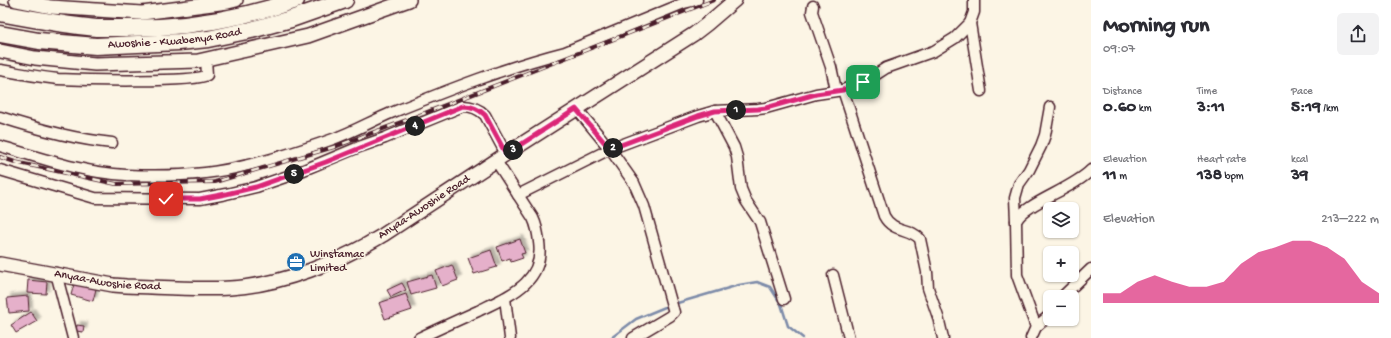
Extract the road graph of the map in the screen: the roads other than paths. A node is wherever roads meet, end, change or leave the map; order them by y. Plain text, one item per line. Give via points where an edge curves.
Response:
1 (16, 0) edge
2 (236, 0) edge
3 (296, 0) edge
4 (345, 0) edge
5 (409, 0) edge
6 (697, 0) edge
7 (735, 0) edge
8 (974, 0) edge
9 (205, 2) edge
10 (813, 6) dead end
11 (0, 13) edge
12 (970, 23) junction
13 (0, 34) edge
14 (0, 51) edge
15 (206, 59) junction
16 (0, 70) edge
17 (840, 90) junction
18 (981, 91) dead end
19 (1050, 107) dead end
20 (576, 109) junction
21 (715, 111) junction
22 (0, 117) edge
23 (112, 143) dead end
24 (0, 146) edge
25 (610, 149) junction
26 (501, 158) junction
27 (0, 170) edge
28 (1091, 170) edge
29 (518, 195) junction
30 (1016, 221) junction
31 (0, 264) edge
32 (1091, 269) edge
33 (56, 273) junction
34 (833, 275) dead end
35 (1069, 290) edge
36 (505, 298) junction
37 (784, 298) dead end
38 (1043, 321) edge
39 (1036, 327) junction
40 (73, 338) edge
41 (419, 338) edge
42 (510, 338) edge
43 (633, 338) edge
44 (849, 338) edge
45 (943, 338) edge
46 (1031, 338) edge

1 - 9 street via 51,7 142,13
2 - 9 street
3 - 11 main road, Awoshie - Kwabenya Road via 247,14 205,22 140,28 97,28
4 - 13 main road, Awoshie - Kwabenya Road via 251,30 179,42 96,46 39,41
5 - 15 street via 308,36
6 - 24 street via 565,52 454,88 335,139 238,167 184,174 126,175 92,172
7 - 20 street, Anyaa-Awoshie Road via 694,34
8 - 12 street via 974,12
10 - 17 street via 812,12
12 - 17 street via 940,48 886,68 870,79
12 - 18 street
14 - 15 street via 35,58 94,64
15 - 16 street via 207,75 182,80 58,79
17 - 21 street via 758,109
17 - 45 street via 884,216 892,226 914,234 920,239 928,288
19 - 30 street via 1041,146 1019,184 1015,198
20 - 25 street
20 - 26 street, Anyaa-Awoshie Road
21 - 25 street
21 - 37 street via 734,147 741,189 760,222
22 - 23 street via 60,135
25 - 29 street
25 - 43 street via 634,183 644,206 674,312
26 - 27 street via 485,115 475,108 463,106 294,174 256,187 200,199 96,198
26 - 29 street
26 - 33 street, Anyaa-Awoshie Road via 372,242 294,276 243,287 214,288 126,286
28 - 30 street via 1079,181 1028,208
29 - 36 street via 537,227 540,256 537,268 527,282
30 - 39 street via 1017,275
31 - 33 street, Anyaa-Awoshie Road
32 - 35 street
33 - 40 street
34 - 44 street
36 - 41 street
36 - 42 street
38 - 39 street
39 - 46 street

